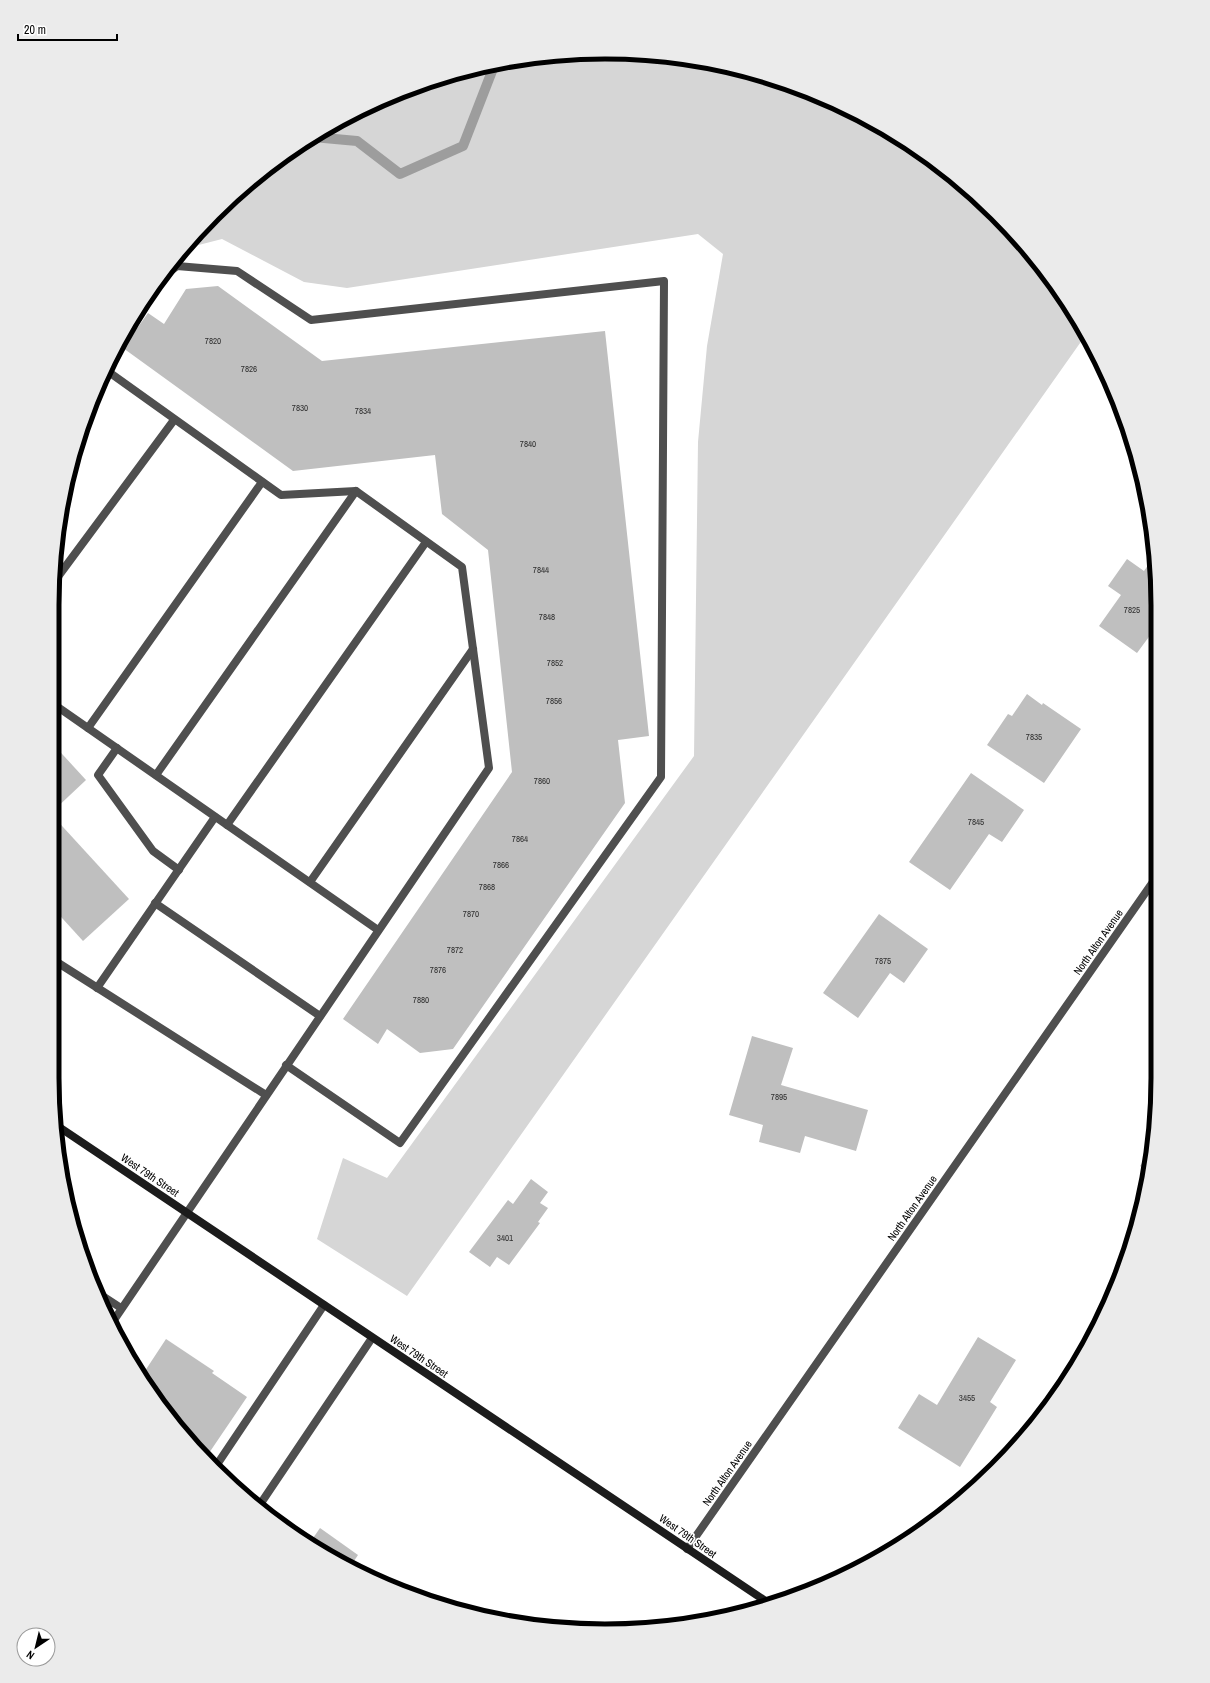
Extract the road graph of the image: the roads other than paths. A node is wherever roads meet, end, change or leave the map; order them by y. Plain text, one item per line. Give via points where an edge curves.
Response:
1 (177, 266) edge
2 (111, 374) edge
3 (174, 420) junction
4 (262, 482) junction
5 (356, 491) junction
6 (426, 542) junction
7 (60, 574) edge
8 (473, 650) junction
9 (59, 708) edge
10 (88, 728) junction
11 (117, 748) junction
12 (156, 776) junction
13 (215, 817) junction
14 (227, 825) junction
15 (179, 870) junction
16 (310, 882) junction
17 (1151, 885) edge
18 (155, 903) junction
19 (378, 930) junction
20 (59, 964) edge
21 (97, 988) junction
22 (320, 1016) junction
23 (286, 1065) junction
24 (266, 1095) junction
25 (62, 1130) edge
26 (186, 1212) junction
27 (106, 1298) edge
28 (324, 1305) junction
29 (121, 1308) junction
30 (115, 1318) edge
31 (372, 1338) junction
32 (218, 1463) edge
33 (262, 1502) edge
34 (687, 1549) junction
35 (764, 1600) edge

1 - 23 street via 237,271 311,320 664,281 661,777 400,1143
2 - 3 street
3 - 4 street
3 - 7 street
4 - 5 street via 281,495
4 - 10 street
5 - 6 street
5 - 12 street
6 - 8 street via 462,567
6 - 14 street
8 - 16 street
8 - 19 street via 489,768
9 - 10 street
10 - 11 street
11 - 12 street
11 - 15 street via 98,775 153,851
12 - 13 street
13 - 14 street
13 - 15 street
14 - 16 street
15 - 18 street
16 - 19 street
17 - 34 street, North Alton Avenue
18 - 21 street
18 - 22 street
19 - 22 street
20 - 21 street
21 - 24 street
22 - 23 street
23 - 24 street
24 - 26 street
25 - 26 main road, West 79th Street
26 - 28 main road, West 79th Street
26 - 29 street
27 - 29 street
28 - 31 main road, West 79th Street
28 - 32 street
29 - 30 street
31 - 33 street
31 - 34 main road, West 79th Street
34 - 35 main road, West 79th Street

